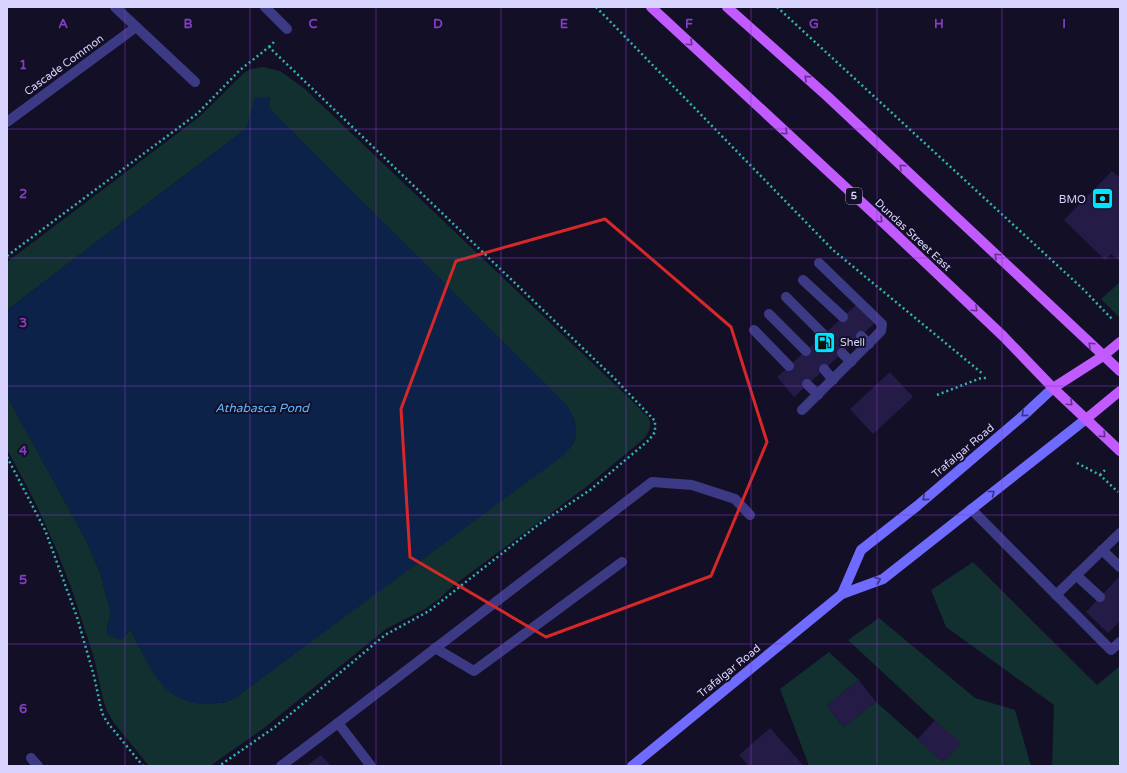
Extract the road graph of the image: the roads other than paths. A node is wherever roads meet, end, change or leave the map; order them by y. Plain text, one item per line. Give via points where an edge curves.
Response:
1 (115, 7) edge
2 (265, 7) edge
3 (651, 7) edge
4 (727, 7) edge
5 (136, 27) junction
6 (288, 29) dead end
7 (195, 82) dead end
8 (7, 122) edge
9 (819, 263) dead end
10 (803, 280) dead end
11 (786, 297) dead end
12 (769, 314) dead end
13 (843, 317) dead end
14 (754, 330) dead end
15 (824, 335) dead end
16 (861, 336) dead end
17 (1120, 342) edge
18 (869, 344) junction
19 (806, 351) dead end
20 (842, 353) dead end
21 (1103, 356) junction
22 (851, 362) junction
23 (789, 366) dead end
24 (824, 370) dead end
25 (1120, 372) edge
26 (833, 380) junction
27 (808, 384) dead end
28 (1053, 388) junction
29 (1120, 391) edge
30 (818, 395) junction
31 (802, 410) dead end
32 (1086, 419) junction
33 (1120, 451) edge
34 (971, 509) junction
35 (750, 515) dead end
36 (1118, 538) edge
37 (1102, 550) junction
38 (622, 562) dead end
39 (1120, 567) edge
40 (1076, 575) junction
41 (842, 594) junction
42 (1056, 595) junction
43 (1100, 597) dead end
44 (1120, 642) edge
45 (435, 648) junction
46 (338, 723) junction
47 (31, 758) dead end
48 (38, 766) edge
49 (281, 766) edge
50 (371, 766) edge
51 (632, 766) edge

1 - 5 street
2 - 6 street
3 -> 28 main road, Dundas Street East / 5 via 1004,336
21 -> 4 main road via 827,96
5 - 7 street
5 - 8 street, Cascade Common
9 - 18 street via 882,324 881,331
10 - 13 street
11 - 15 street
12 - 19 street
14 - 23 street
16 - 18 street
17 - 21 main road, Trafalgar Road
18 - 22 street
20 - 22 street
21 - 25 main road
21 - 28 main road, Trafalgar Road
22 - 26 street
24 - 26 street
26 - 30 street
27 - 30 street
28 -> 32 main road, Dundas Street East / 5
28 -> 41 main road, Trafalgar Road via 1001,435 861,550
29 - 32 main road, Trafalgar Road
30 - 31 street
32 -> 33 main road, Dundas Street East / 5
34 -> 32 main road, Trafalgar Road
41 -> 34 main road, Trafalgar Road via 882,579
34 - 42 street
35 - 45 street via 735,499 728,496 692,485 652,482
36 - 37 street
37 - 39 street
37 - 40 street
38 - 45 street via 474,671
40 - 42 street
40 - 43 street
41 - 51 main road, Trafalgar Road
42 - 44 street via 1111,650
45 - 46 street
46 - 49 street
46 - 50 street
47 - 48 street

